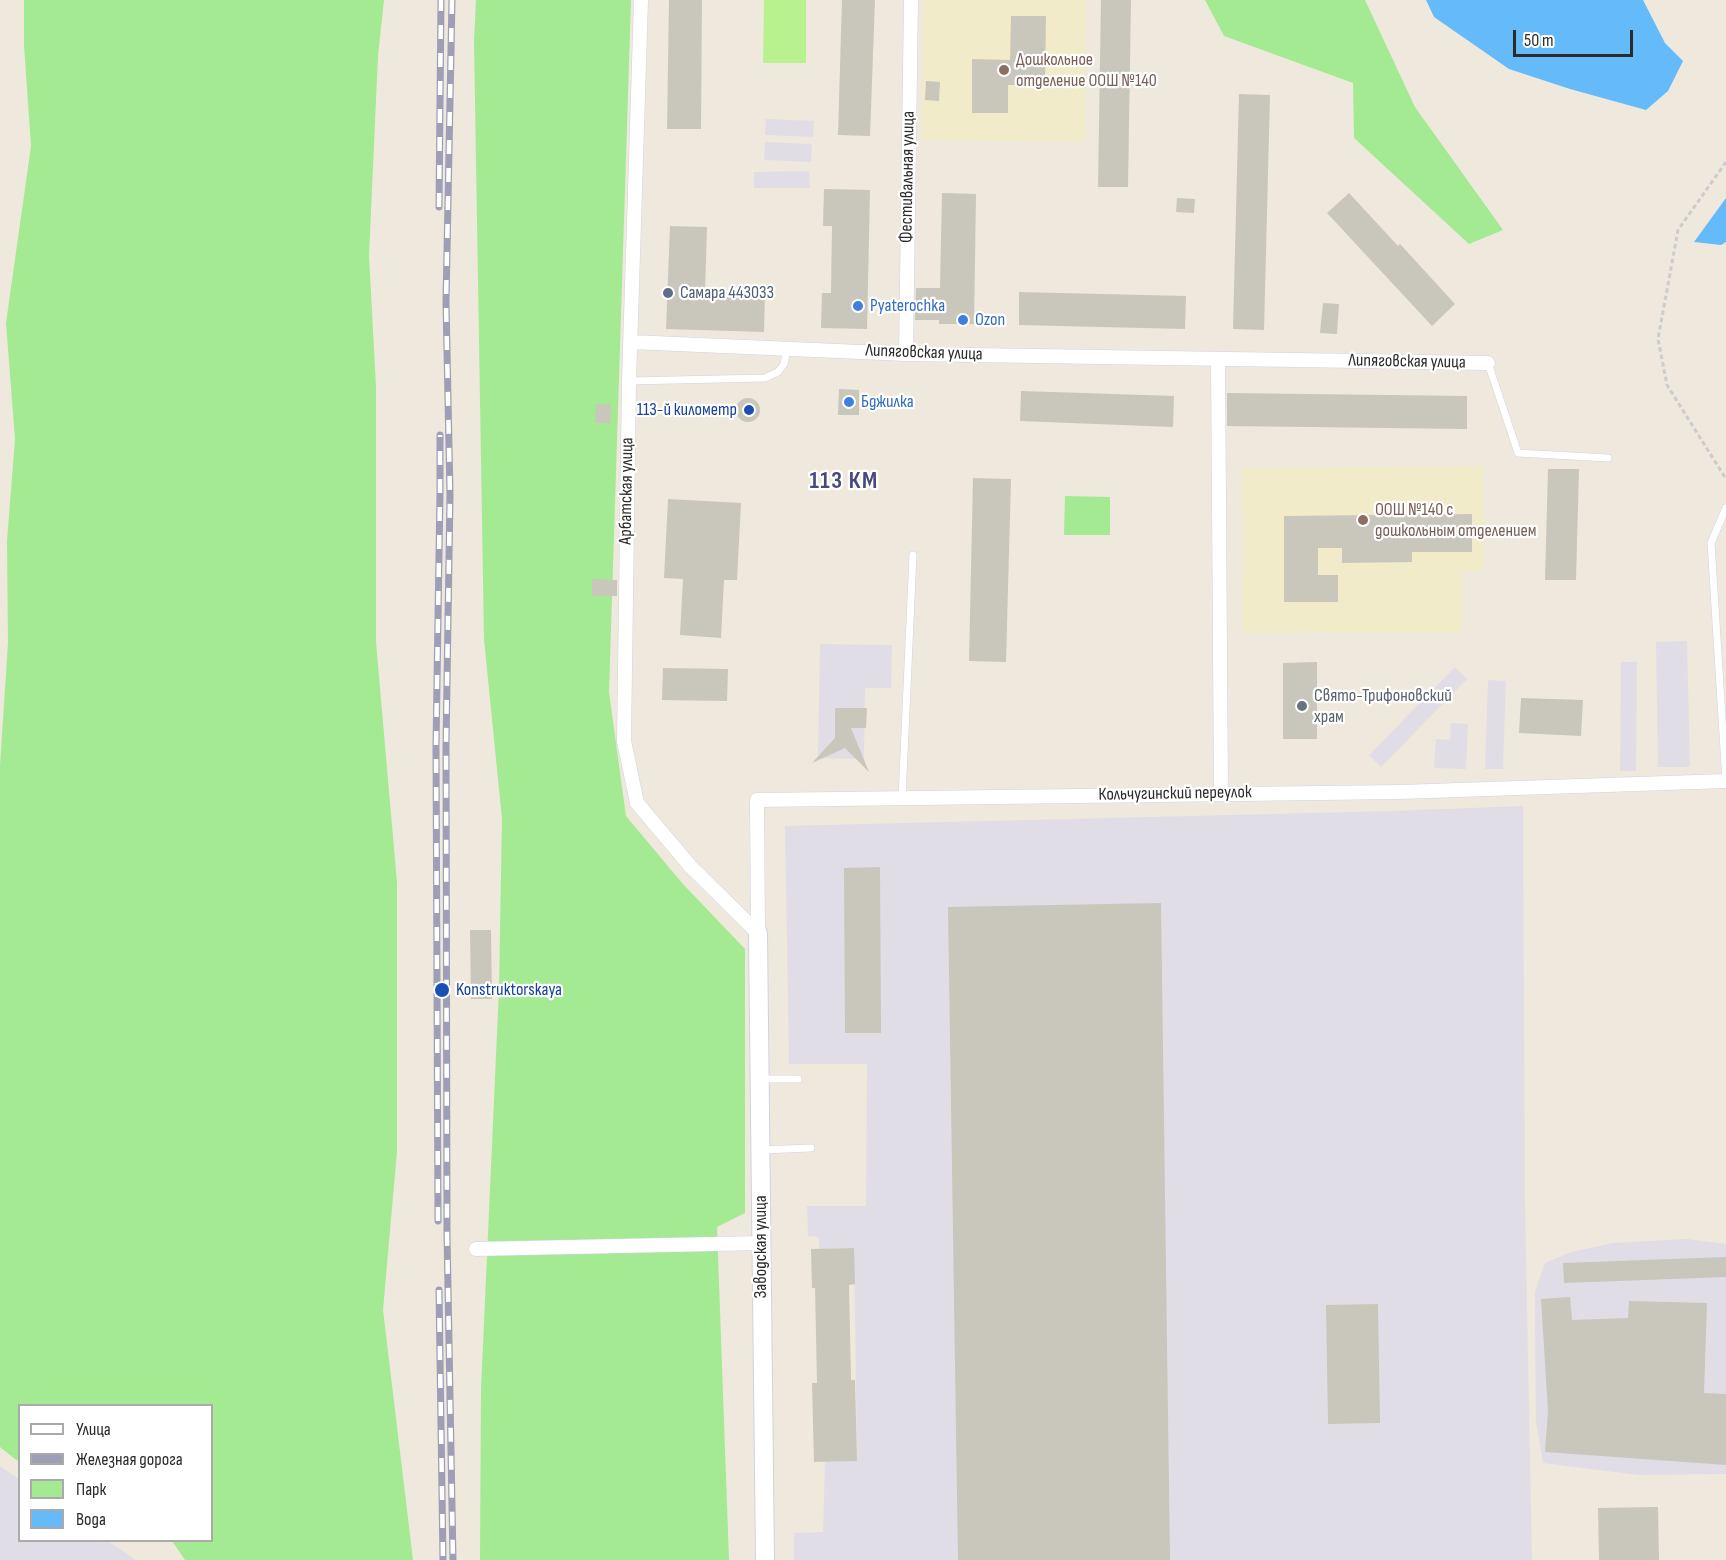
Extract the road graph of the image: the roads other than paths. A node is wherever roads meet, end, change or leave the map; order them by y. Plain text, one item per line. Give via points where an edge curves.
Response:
1 (641, 0) edge
2 (911, 0) edge
3 (631, 342) junction
4 (787, 348) junction
5 (906, 354) junction
6 (1218, 359) junction
7 (1488, 363) joint
8 (629, 381) junction
9 (1608, 458) dead end
10 (1726, 508) edge
11 (913, 555) dead end
12 (1726, 781) edge
13 (1221, 794) junction
14 (902, 798) junction
15 (758, 933) junction
16 (798, 1078) dead end
17 (760, 1079) junction
18 (811, 1148) dead end
19 (761, 1150) junction
20 (761, 1243) junction
21 (476, 1249) dead end
22 (765, 1560) edge

1 - 3 street, Арбатская улица
2 - 5 street, Фестивальная улица
3 - 4 street, Липяговская улица
3 - 8 street, Арбатская улица
4 - 5 street, Липяговская улица
4 - 8 lane via 784,364 765,378
5 - 6 street, Липяговская улица
6 - 7 street, Липяговская улица
6 - 13 street
7 - 9 lane via 1518,453
8 - 15 street, Арбатская улица via 624,741 637,803 692,867
10 - 12 lane via 1711,543
11 - 14 lane
12 - 13 street, Кольчугинский переулок
13 - 14 street, Кольчугинский переулок
14 - 15 street, Кольчугинский переулок via 757,800
15 - 17 street, Заводская улица
16 - 17 lane
17 - 19 street, Заводская улица
18 - 19 lane
19 - 20 street, Заводская улица
20 - 21 street
20 - 22 street, Заводская улица

